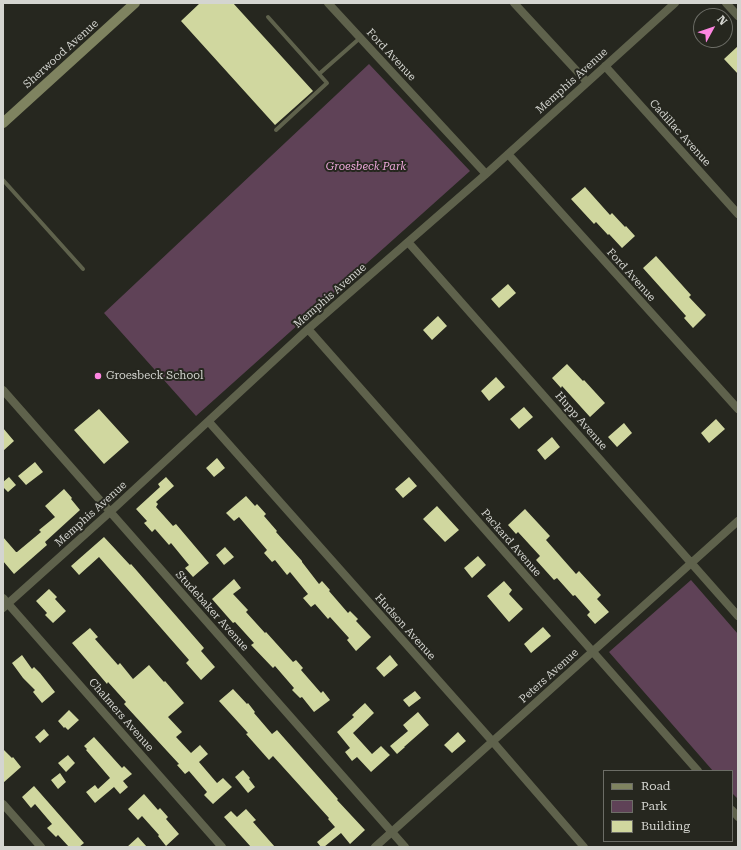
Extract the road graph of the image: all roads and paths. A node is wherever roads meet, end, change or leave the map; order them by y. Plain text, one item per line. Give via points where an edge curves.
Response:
1 (135, 3) edge
2 (328, 3) edge
3 (514, 3) edge
4 (675, 3) edge
5 (726, 3) edge
6 (738, 16) edge
7 (268, 17) dead end
8 (360, 38) junction
9 (605, 66) junction
10 (319, 74) junction
11 (587, 82) junction
12 (3, 123) edge
13 (276, 130) dead end
14 (508, 154) junction
15 (486, 174) junction
16 (3, 180) edge
17 (738, 214) edge
18 (408, 242) junction
19 (83, 269) dead end
20 (308, 329) junction
21 (3, 390) edge
22 (738, 409) edge
23 (209, 422) junction
24 (110, 512) junction
25 (738, 521) edge
26 (692, 563) junction
27 (5, 603) edge
28 (738, 616) edge
29 (592, 652) junction
30 (493, 742) junction
31 (697, 770) edge
32 (3, 804) edge
33 (392, 832) junction
34 (41, 847) edge
35 (222, 847) edge
36 (375, 847) edge
37 (405, 847) edge
38 (584, 847) edge

1 - 12 street, Sherwood Avenue
2 - 8 street, Ford Avenue
3 - 11 street
4 - 9 street, Memphis Avenue
5 - 6 street
7 - 10 lane
8 - 10 lane
8 - 15 street, Ford Avenue
9 - 11 street, Memphis Avenue
9 - 17 street, Cadillac Avenue
10 - 13 lane via 327,83
11 - 14 street, Memphis Avenue
14 - 15 street, Memphis Avenue
14 - 22 street, Ford Avenue
15 - 18 street, Memphis Avenue
16 - 19 lane
18 - 20 street, Memphis Avenue
18 - 26 street, Hupp Avenue
20 - 23 street, Memphis Avenue
20 - 29 street, Packard Avenue
21 - 24 street, Studebaker Avenue
23 - 24 street, Memphis Avenue
23 - 30 street, Hudson Avenue
24 - 27 street, Memphis Avenue
24 - 33 street, Studebaker Avenue
25 - 26 street, Peters Avenue
26 - 28 street, Hupp Avenue
26 - 29 street, Peters Avenue
27 - 35 street, Chalmers Avenue
29 - 30 street, Peters Avenue
29 - 31 street, Packard Avenue
30 - 33 street, Peters Avenue
30 - 38 street, Hudson Avenue
32 - 34 street
33 - 36 street, Peters Avenue
33 - 37 street, Studebaker Avenue

